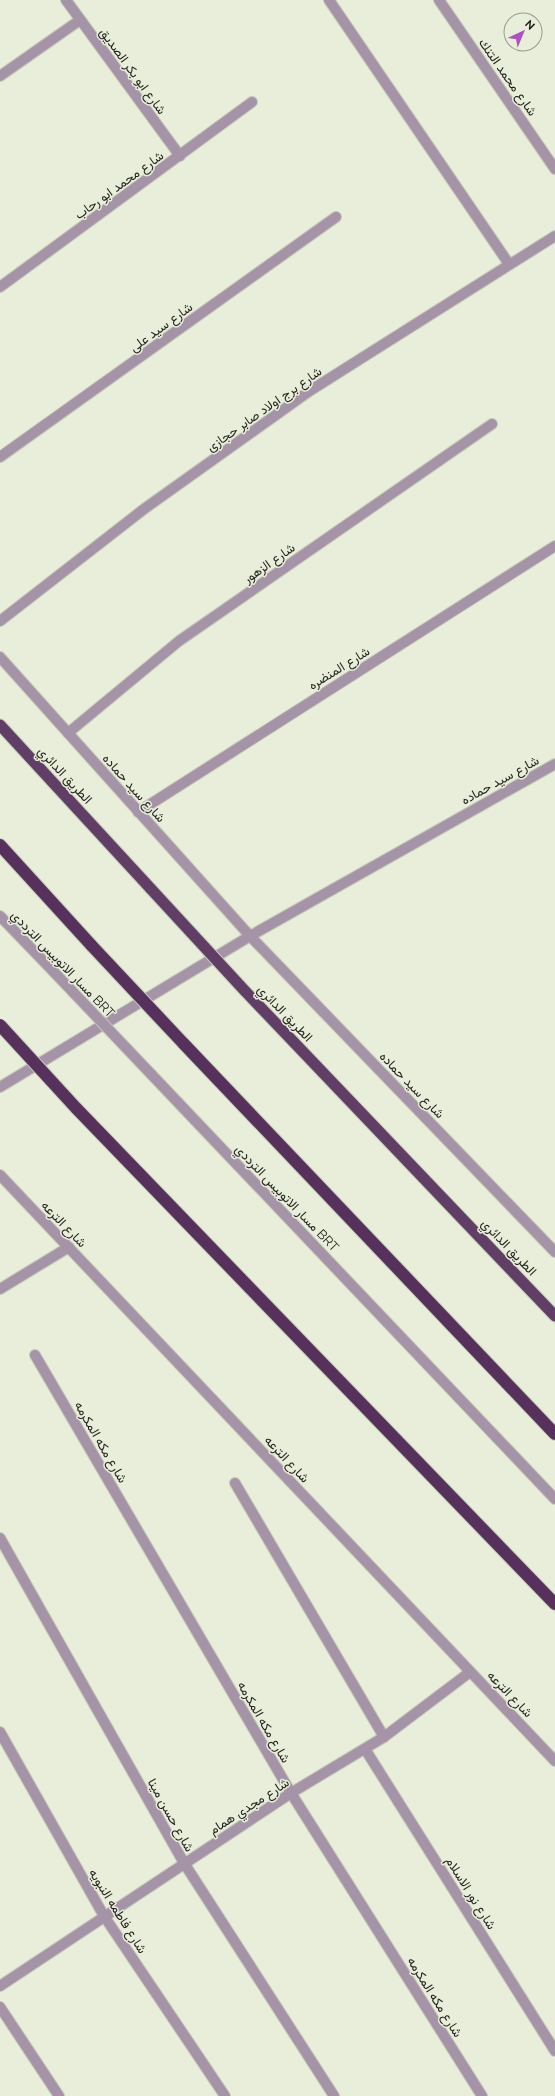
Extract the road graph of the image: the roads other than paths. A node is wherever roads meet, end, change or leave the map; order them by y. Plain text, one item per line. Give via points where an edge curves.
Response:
1 (66, 0) edge
2 (329, 0) edge
3 (439, 0) edge
4 (80, 20) junction
5 (0, 76) edge
6 (252, 102) dead end
7 (180, 156) junction
8 (555, 168) edge
9 (336, 217) dead end
10 (555, 236) edge
11 (509, 264) junction
12 (0, 287) edge
13 (492, 424) dead end
14 (0, 457) edge
15 (555, 546) edge
16 (0, 621) edge
17 (0, 657) edge
18 (0, 725) edge
19 (68, 733) junction
20 (555, 764) edge
21 (138, 812) junction
22 (0, 845) edge
23 (0, 916) edge
24 (250, 936) junction
25 (0, 1025) edge
26 (0, 1087) edge
27 (0, 1175) edge
28 (69, 1247) junction
29 (555, 1252) edge
30 (0, 1289) edge
31 (555, 1316) edge
32 (35, 1355) dead end
33 (555, 1434) edge
34 (235, 1483) dead end
35 (555, 1499) edge
36 (0, 1538) edge
37 (555, 1604) edge
38 (470, 1672) junction
39 (0, 1732) edge
40 (384, 1737) junction
41 (366, 1749) junction
42 (555, 1760) edge
43 (290, 1793) junction
44 (184, 1864) junction
45 (104, 1916) junction
46 (0, 1986) edge
47 (0, 2007) edge
48 (555, 2051) edge
49 (59, 2096) edge
50 (225, 2096) edge
51 (334, 2096) edge
52 (482, 2096) edge

1 - 4 street, شارع ابو بكر الصديق
2 - 11 street
3 - 8 street, شارع محمد التنك
4 - 5 street
4 - 7 street, شارع ابو بكر الصديق
6 - 7 street, شارع محمد ابو رحاب
7 - 12 street, شارع محمد ابو رحاب
9 - 14 street, شارع سيد على
10 - 11 street, شارع برج اولاد صابر حجازى
11 - 16 street, شارع برج اولاد صابر حجازى via 301,397 144,509
13 - 19 street, شارع الزهور via 179,641
15 - 21 street, شارع المنضره
17 - 19 street, شارع سيد حماده
18 - 31 highway, الطريق الدائري, bridge via 245,991
19 - 21 street, شارع سيد حماده
20 - 24 street, شارع سيد حماده
21 - 24 street, شارع سيد حماده
22 - 33 highway, bridge via 183,1043
23 - 35 street, مسار الاتوبيس الترددي BRT, bridge
24 - 26 street, شارع سيد حماده
24 - 29 street, شارع سيد حماده
25 - 37 highway, bridge via 76,1108
27 - 28 street, شارع الترعه
28 - 30 street
28 - 38 street, شارع الترعه
32 - 43 street, شارع مكه المكرمه
34 - 40 street
36 - 44 street, شارع حسن مينا
38 - 40 street, شارع مجدي همام
38 - 42 street, شارع الترعه
39 - 45 street, شارع فاطمه النبويه
40 - 41 street, شارع مجدي همام
41 - 43 street, شارع مجدي همام
41 - 48 street, شارع نور الاسلام
43 - 44 street, شارع مجدي همام
43 - 52 street, شارع مكه المكرمه
44 - 45 street, شارع مجدي همام
44 - 51 street, شارع حسن مينا
45 - 46 street, شارع مجدي همام
45 - 50 street, شارع فاطمه النبويه
47 - 49 street

